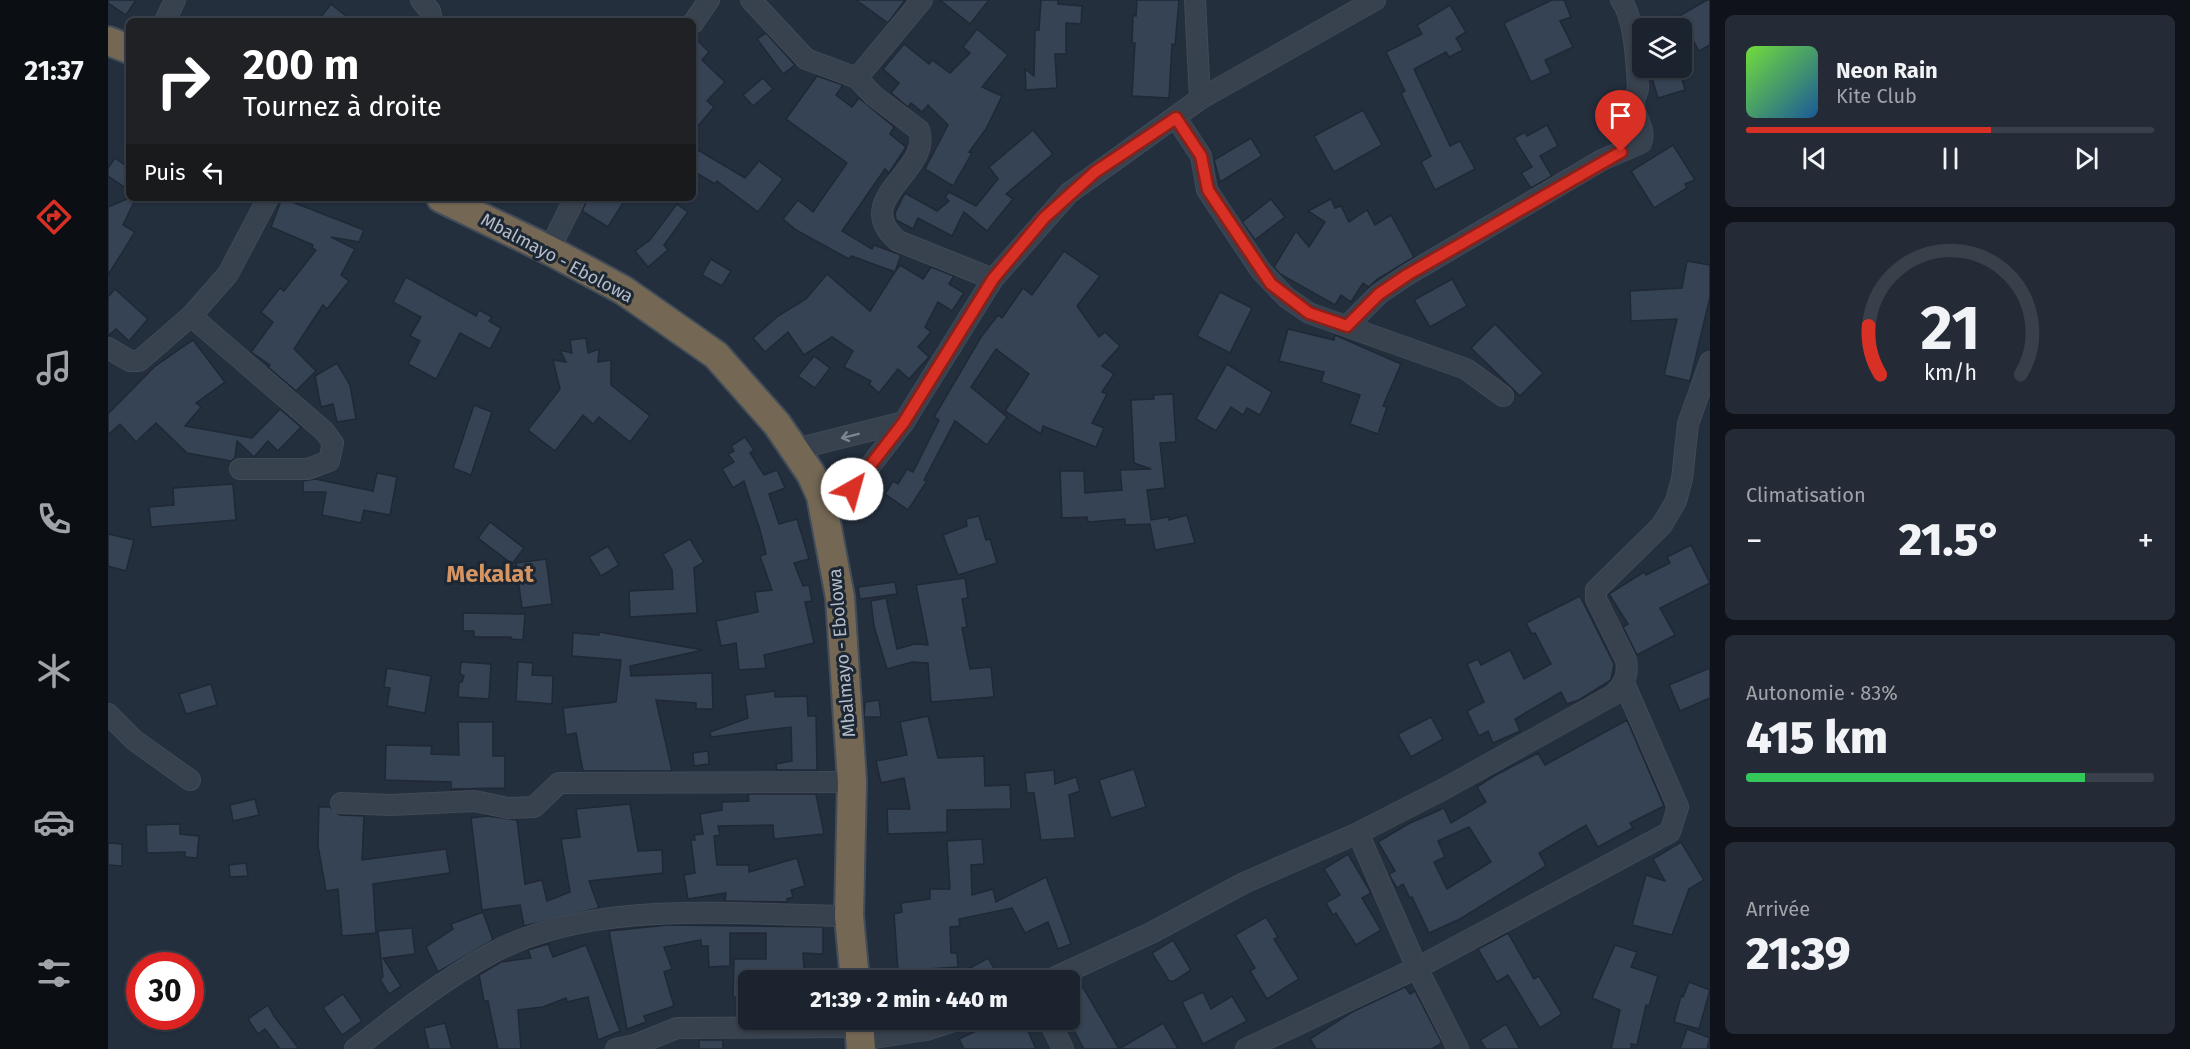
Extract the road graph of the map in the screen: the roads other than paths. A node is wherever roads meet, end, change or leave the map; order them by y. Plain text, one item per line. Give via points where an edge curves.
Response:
1 (174, 0) edge
2 (421, 0) edge
3 (708, 0) edge
4 (751, 0) edge
5 (922, 0) edge
6 (1196, 0) edge
7 (1375, 0) edge
8 (1621, 0) edge
9 (166, 18) edge
10 (431, 18) edge
11 (696, 18) edge
12 (108, 41) edge
13 (126, 48) edge
14 (857, 78) junction
15 (1200, 99) junction
16 (1176, 118) junction
17 (266, 201) edge
18 (447, 201) edge
19 (574, 201) edge
20 (549, 250) junction
21 (993, 279) junction
22 (191, 316) junction
23 (1347, 326) junction
24 (108, 348) edge
25 (1710, 362) edge
26 (1503, 396) dead end
27 (904, 422) junction
28 (796, 449) junction
29 (240, 469) dead end
30 (827, 522) junction
31 (1624, 683) junction
32 (108, 714) edge
33 (190, 780) dead end
34 (852, 782) junction
35 (341, 803) dead end
36 (1358, 833) junction
37 (849, 916) junction
38 (1417, 968) junction
39 (854, 970) edge
40 (1071, 970) edge
41 (926, 1030) edge
42 (1054, 1030) edge
43 (860, 1034) edge
44 (355, 1049) edge
45 (616, 1049) edge
46 (1063, 1049) edge
47 (1246, 1049) edge
48 (1458, 1049) edge

1 - 9 street
2 - 10 street
3 - 11 street
4 - 14 street via 806,59
5 - 14 street
6 - 15 street
7 - 15 street
8 - 23 street via 1628,8 1638,88 1634,103 1643,135 1641,143 1602,160 1407,275 1379,294
12 - 13 highway
14 - 21 street via 919,130 922,138 921,146 882,206 882,223 888,233 898,241
15 - 16 street
16 - 21 street via 1069,193
16 - 23 street via 1201,156 1208,190 1271,284 1309,313
17 - 22 street via 237,259
18 - 20 highway, Mbalmayo - Ebolowa
19 - 20 street
20 - 28 highway, Mbalmayo - Ebolowa via 623,290 716,355
21 - 27 street
22 - 24 street via 139,361 130,361
22 - 29 street via 333,443 329,460 308,469
23 - 26 street via 1466,369
25 - 31 street via 1688,424 1676,501 1662,525 1596,590 1596,599 1626,660
27 -> 28 street
27 - 30 street
28 - 30 highway, Mbalmayo - Ebolowa via 821,496
30 - 34 highway, Mbalmayo - Ebolowa via 840,597
31 - 36 street via 1613,695
31 - 38 street via 1678,807 1670,832
32 - 33 street via 134,740
34 - 35 street via 559,783 534,807 517,808 475,801 391,806
34 - 37 highway, Mbalmayo - Ebolowa
36 - 38 street
36 - 40 street via 1244,883
37 - 39 highway, Mbalmayo - Ebolowa
37 - 44 street via 652,914 606,918 549,931 495,951 463,970
38 - 47 street
38 - 48 street
41 - 43 street
42 - 46 street
43 - 45 street via 678,1028

